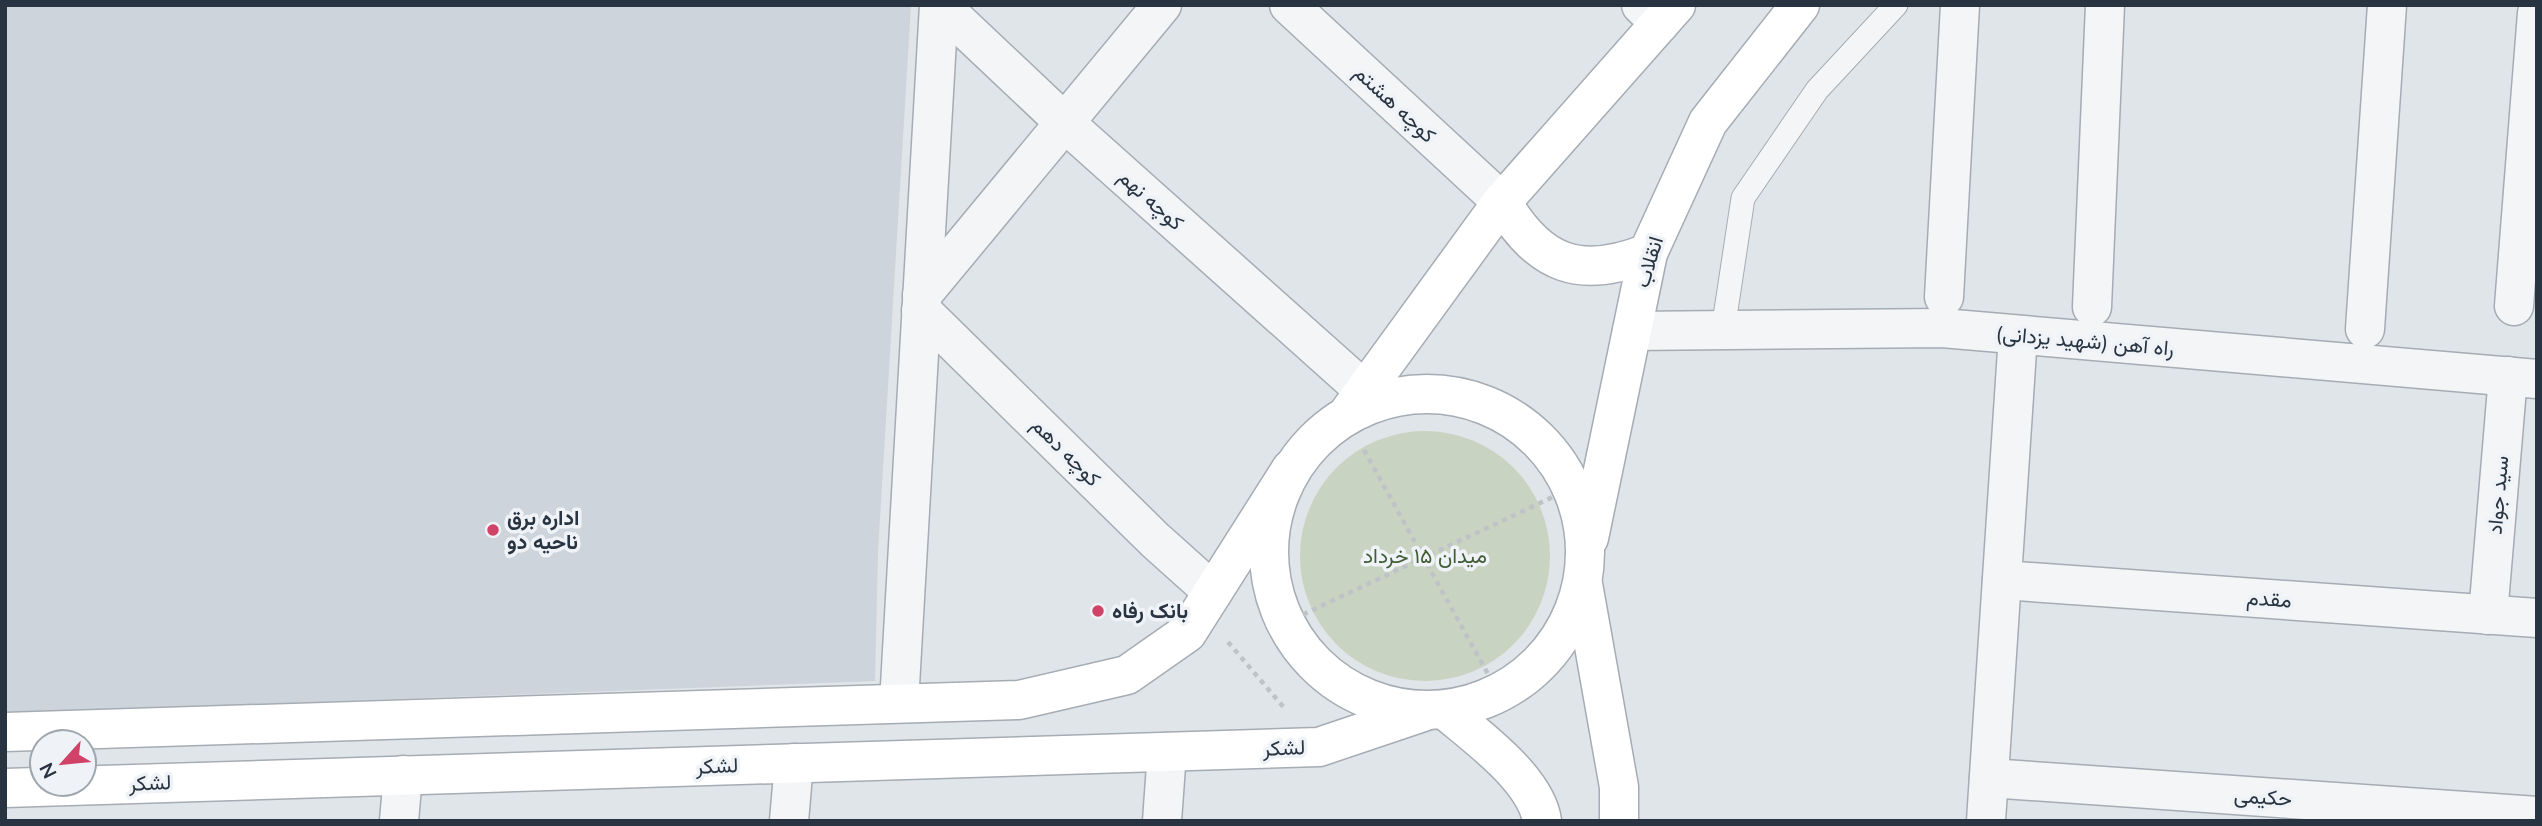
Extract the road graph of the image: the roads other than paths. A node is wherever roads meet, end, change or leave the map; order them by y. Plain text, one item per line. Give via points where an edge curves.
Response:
1 (939, 5) edge
2 (1162, 5) edge
3 (1289, 5) edge
4 (1800, 5) edge
5 (1896, 5) edge
6 (1960, 5) edge
7 (2105, 5) edge
8 (2387, 5) edge
9 (1659, 11) edge
10 (2537, 13) edge
11 (1065, 123) junction
12 (1502, 202) junction
13 (1648, 253) junction
14 (1944, 297) dead end
15 (922, 303) junction
16 (2514, 306) dead end
17 (2092, 307) dead end
18 (2365, 329) dead end
19 (1723, 330) junction
20 (1632, 331) junction
21 (2018, 335) junction
22 (2523, 377) edge
23 (1358, 417) junction
24 (1291, 469) junction
25 (1584, 567) junction
26 (2002, 580) junction
27 (1207, 601) junction
28 (2488, 615) junction
29 (2537, 618) edge
30 (899, 703) junction
31 (1434, 711) junction
32 (5, 732) edge
33 (1167, 752) junction
34 (794, 763) junction
35 (403, 775) junction
36 (1989, 778) junction
37 (5, 788) edge
38 (2537, 816) edge
39 (399, 821) edge
40 (789, 821) edge
41 (1162, 821) edge
42 (1542, 821) edge
43 (1619, 821) edge
44 (1986, 821) edge

1 - 11 street, کوچه نهم
1 - 15 street
2 - 11 street
3 - 12 street, کوچه هشتم
4 - 13 main road, انقلاب via 1708,122
5 - 19 lane via 1817,90 1743,198
6 - 14 street
7 - 17 street
8 - 18 street
9 - 12 main road
10 - 16 street
11 - 15 street
11 - 23 street, کوچه نهم
12 - 13 main road via 1520,232 1547,255 1580,266 1615,266
12 - 23 main road
13 - 20 main road, انقلاب
15 - 27 street, کوچه دهم via 1154,540
15 - 30 street
19 - 20 street, راه آهن (شهید یزدانی)
19 - 21 street, راه آهن (شهید یزدانی) via 1942,328
20 - 25 main road, انقلاب
21 - 22 street, راه آهن (شهید یزدانی)
21 - 26 street
22 - 28 street, سید جواد
23 - 24 main road via 1317,436
23 - 25 main road via 1389,397 1431,393 1471,400 1510,417 1541,443 1566,477 1581,515
24 - 27 main road
24 - 31 main road via 1274,507 1268,548 1272,589 1285,623 1312,662 1344,688 1382,705
25 - 31 main road, لشکر via 1579,598 1563,636 1537,668 1499,694 1464,707
25 - 43 main road, انقلاب via 1619,787
26 - 28 street, مقدم
26 - 36 street
27 - 30 main road via 1187,633 1127,676 1019,699
28 - 29 street, مقدم
30 - 32 main road
31 - 33 main road, لشکر via 1319,747
31 - 42 main road via 1505,761 1540,808
33 - 34 main road, لشکر
33 - 41 street
34 - 35 main road, لشکر
34 - 40 street
35 - 37 main road, لشکر
35 - 39 street
36 - 38 street, حکیمی
36 - 44 street

